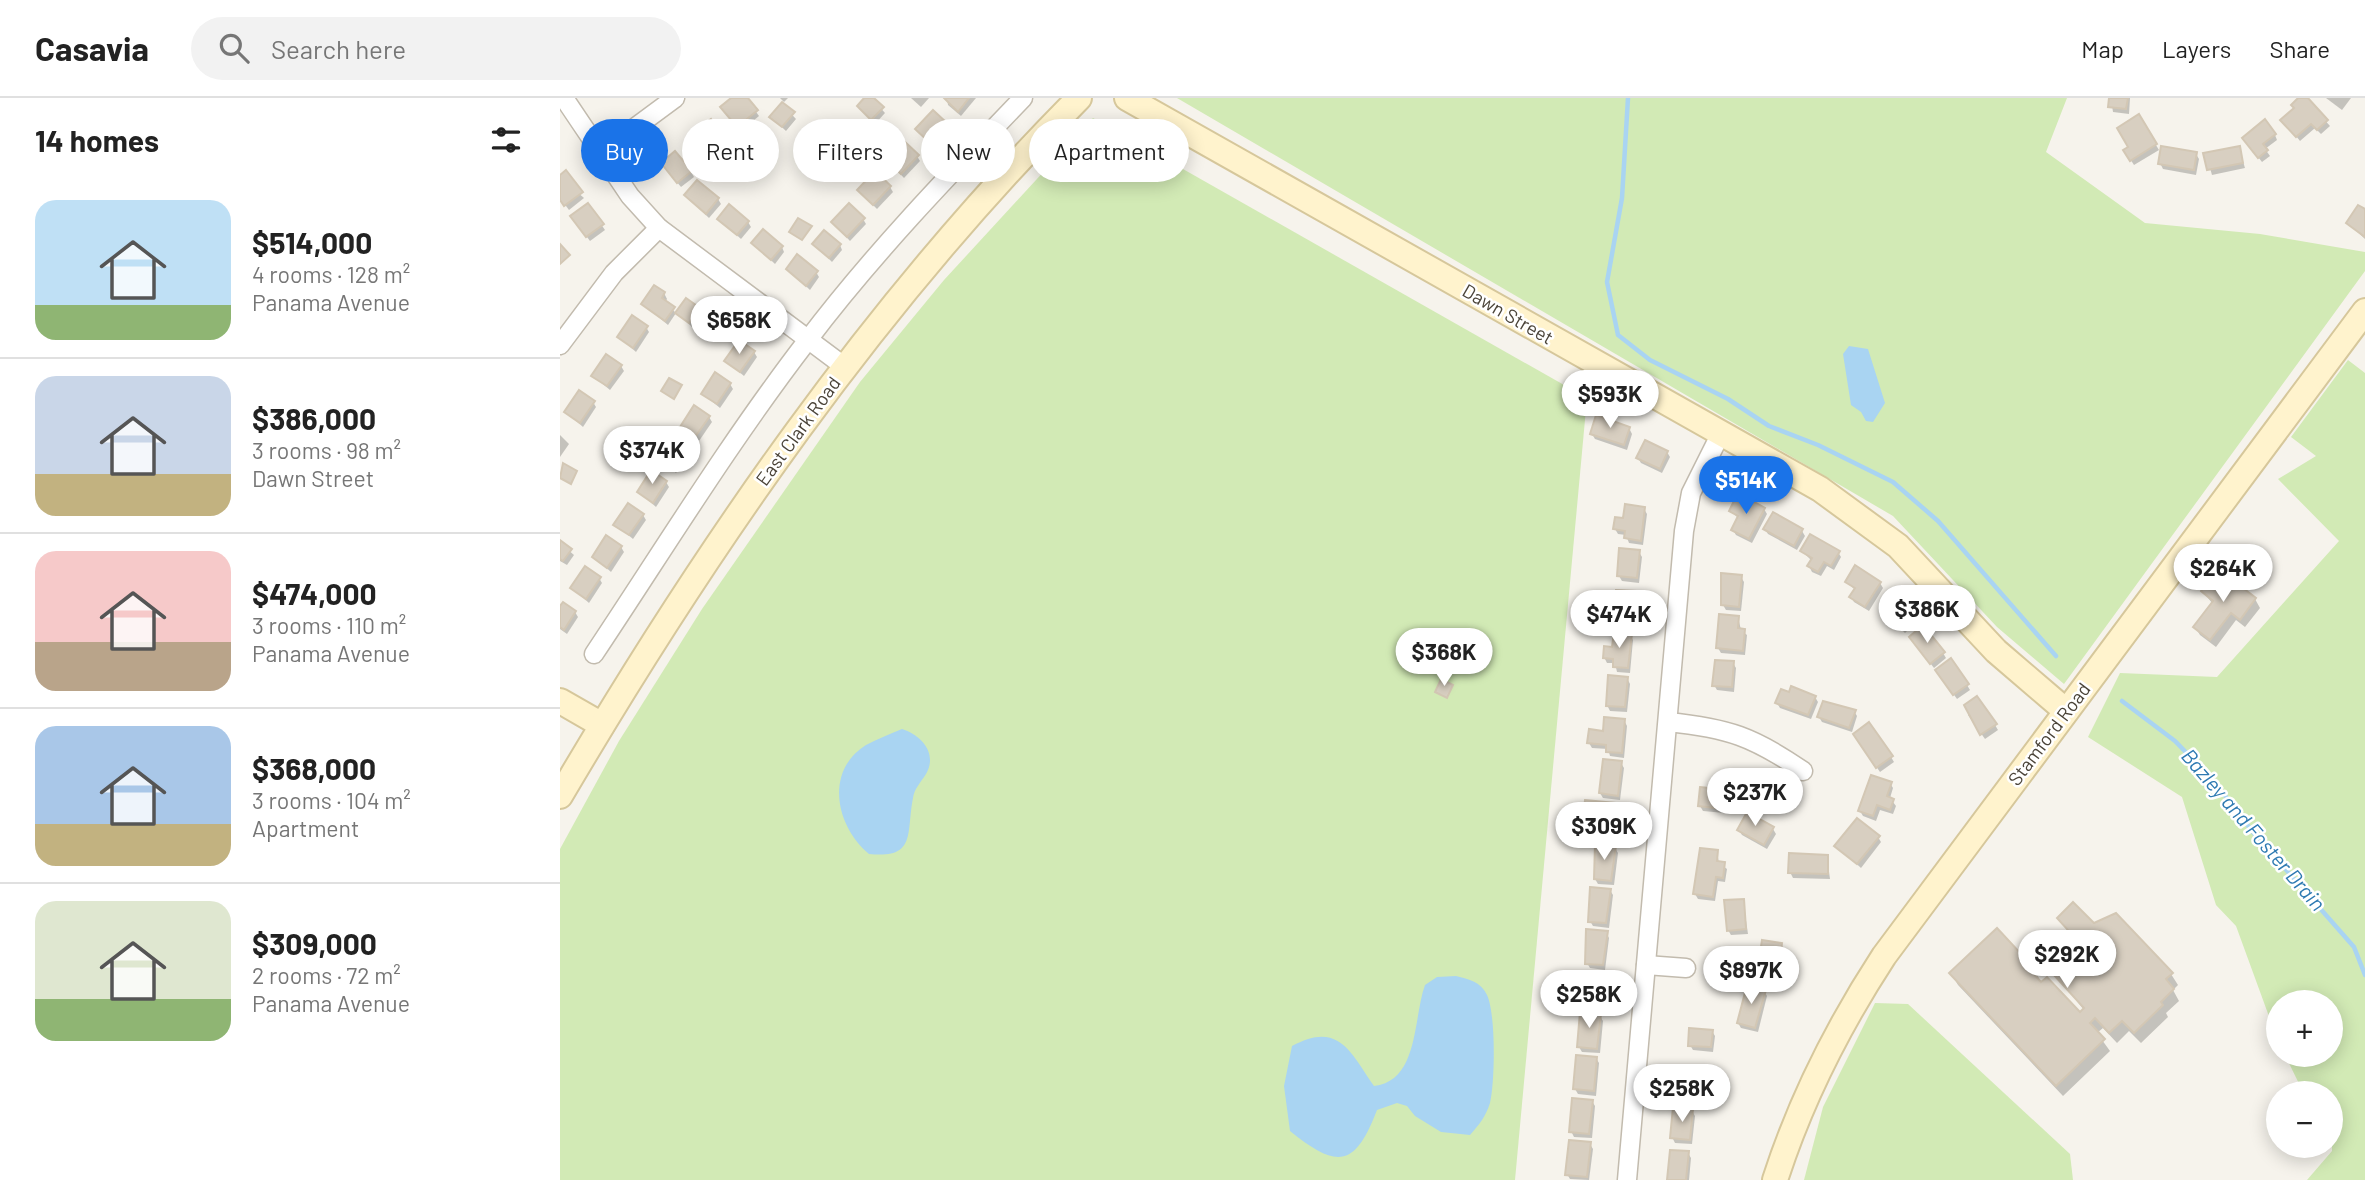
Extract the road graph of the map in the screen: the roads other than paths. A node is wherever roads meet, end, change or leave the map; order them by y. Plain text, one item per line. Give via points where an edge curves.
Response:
1 (564, 98) edge
2 (675, 98) edge
3 (1023, 98) edge
4 (1079, 98) edge
5 (1127, 98) edge
6 (647, 119) edge
7 (581, 122) edge
8 (622, 182) edge
9 (659, 228) junction
10 (2365, 311) edge
11 (807, 340) junction
12 (560, 345) edge
13 (845, 367) junction
14 (1720, 435) junction
15 (594, 654) dead end
16 (560, 701) edge
17 (2066, 711) junction
18 (1668, 722) junction
19 (602, 725) junction
20 (1803, 771) dead end
21 (560, 796) edge
22 (1646, 965) junction
23 (1686, 968) dead end
24 (1627, 1180) edge
25 (1774, 1180) edge

1 - 7 street
2 - 6 street
3 - 11 street via 948,176
4 - 13 street, East Clark Road via 961,227
5 - 14 street, Dawn Street
8 - 9 street
9 - 11 street
9 - 12 street via 614,273
10 - 17 street, Stamford Road
11 - 13 street
11 - 15 street
13 - 19 street, East Clark Road via 756,488
14 - 17 street, Dawn Street via 1820,489 1898,546 1996,651
14 - 18 street via 1691,492
16 - 19 street
17 - 25 street, Stamford Road via 1846,1014 1806,1092
18 - 20 street via 1740,734
18 - 22 street
19 - 21 street, East Clark Road
22 - 23 street
22 - 24 street

